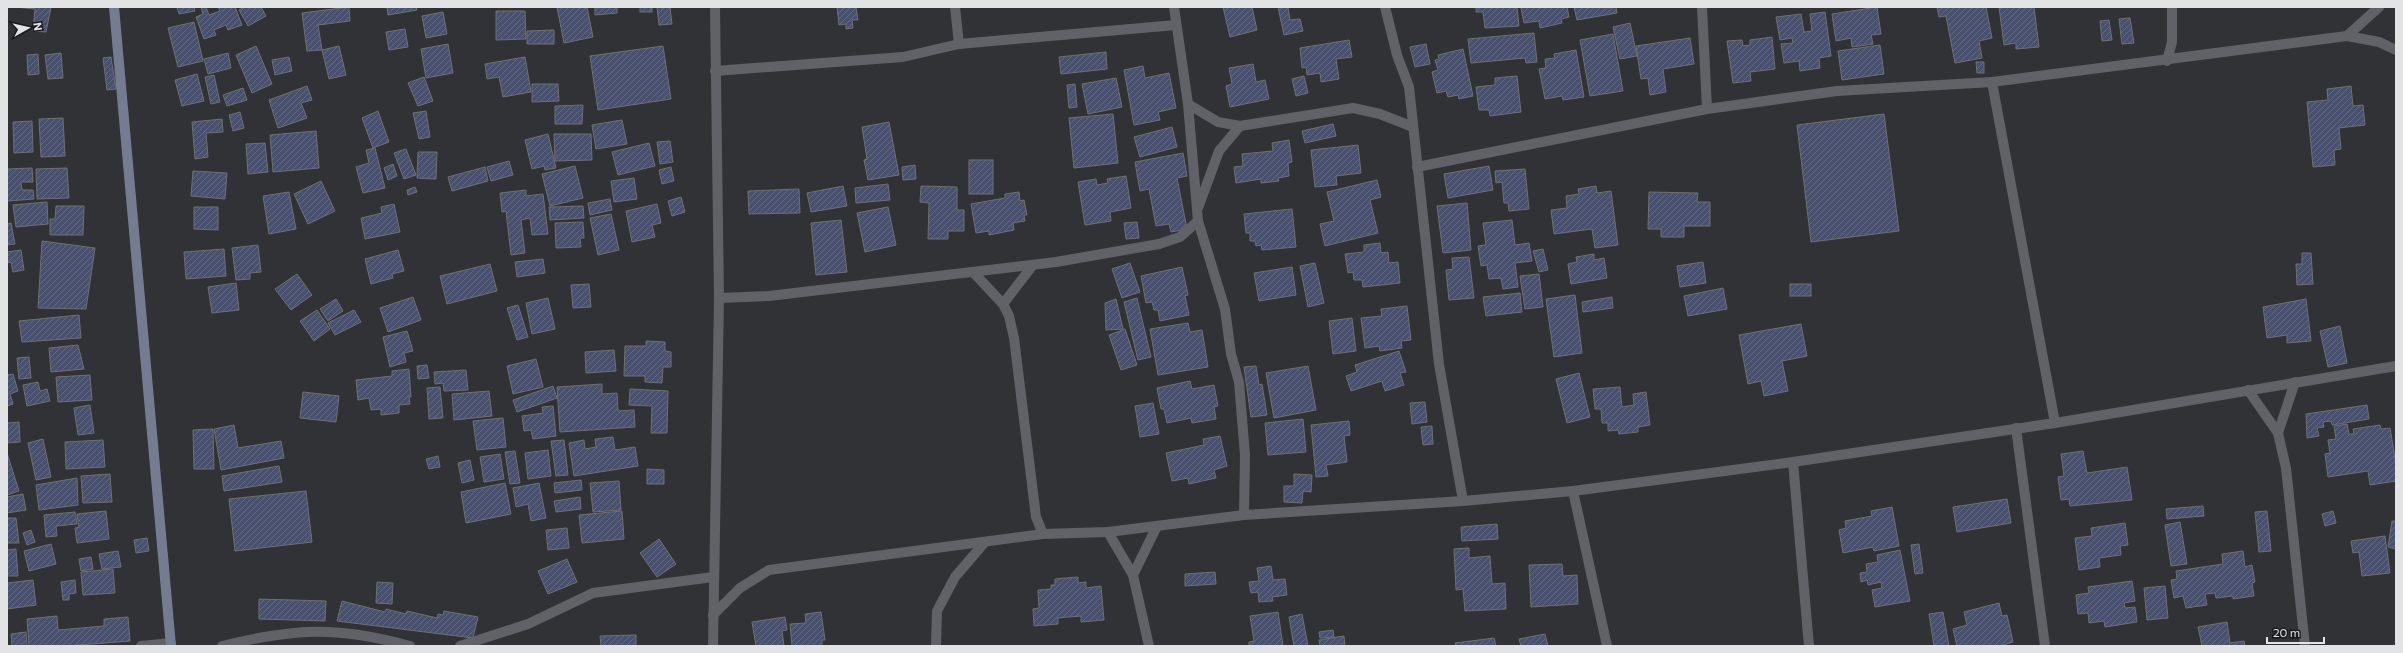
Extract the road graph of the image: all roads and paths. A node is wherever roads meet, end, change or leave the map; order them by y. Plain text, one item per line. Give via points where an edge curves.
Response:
1 (114, 7) edge
2 (715, 7) edge
3 (955, 7) edge
4 (1174, 7) edge
5 (1385, 7) edge
6 (1702, 7) edge
7 (2172, 7) edge
8 (2379, 7) edge
9 (1176, 25) junction
10 (2347, 36) junction
11 (959, 44) junction
12 (2396, 50) edge
13 (2167, 61) junction
14 (715, 71) junction
15 (1992, 82) junction
16 (1188, 104) junction
17 (1707, 109) junction
18 (1240, 126) junction
19 (1413, 127) junction
20 (1417, 167) junction
21 (1198, 216) junction
22 (1033, 265) junction
23 (973, 272) junction
24 (719, 298) junction
25 (1003, 304) junction
26 (2396, 366) edge
27 (2296, 382) junction
28 (2248, 390) junction
29 (2055, 423) junction
30 (2016, 428) junction
31 (2278, 433) junction
32 (1793, 462) junction
33 (1573, 491) junction
34 (1462, 501) junction
35 (1244, 514) junction
36 (1157, 526) junction
37 (1108, 532) junction
38 (1043, 534) junction
39 (985, 542) junction
40 (1133, 575) junction
41 (713, 577) junction
42 (713, 615) junction
43 (171, 644) edge
44 (141, 646) edge
45 (222, 646) edge
46 (410, 646) edge
47 (460, 646) edge
48 (713, 646) edge
49 (936, 646) edge
50 (1148, 646) edge
51 (1607, 646) edge
52 (1809, 646) edge
53 (2045, 646) edge
54 (2305, 646) edge

1 - 43 main road
2 - 14 street
3 - 11 street
4 - 9 street
5 - 19 street via 1397,55 1409,86
6 - 17 street
7 - 13 street via 2172,42
8 - 10 street
9 - 11 street
9 - 16 street
10 - 12 street via 2379,42
10 - 13 street
11 - 14 street via 904,57
13 - 15 street
14 - 24 street
15 - 17 street via 1837,91
15 - 29 street
16 - 18 street via 1218,122
16 - 21 street
17 - 20 street
18 - 19 street via 1353,108 1380,114
18 - 21 street via 1219,151
19 - 20 street
20 - 34 street via 1438,364
21 - 22 street via 1180,237 1159,244
21 - 35 street via 1225,309 1231,354 1239,382 1244,441
22 - 23 street
22 - 25 street
23 - 24 street via 769,296
23 - 25 street
24 - 41 street
25 - 38 street via 1009,316 1014,338 1036,517
26 - 27 street
27 - 28 street
27 - 31 street
28 - 29 street
28 - 31 street
29 - 30 street
30 - 32 street
30 - 53 street
31 - 54 street via 2286,468
32 - 33 street
32 - 52 street
33 - 34 street
33 - 51 street
34 - 35 street
35 - 36 street
36 - 37 street
36 - 40 street
37 - 38 street
37 - 40 street
38 - 39 street
39 - 42 street via 769,570 740,588
39 - 49 street via 955,578 937,611
40 - 50 street
41 - 42 street
41 - 47 street via 593,593 528,624
42 - 48 street
43 - 44 street
45 - 46 street via 294,631 326,631 372,636

